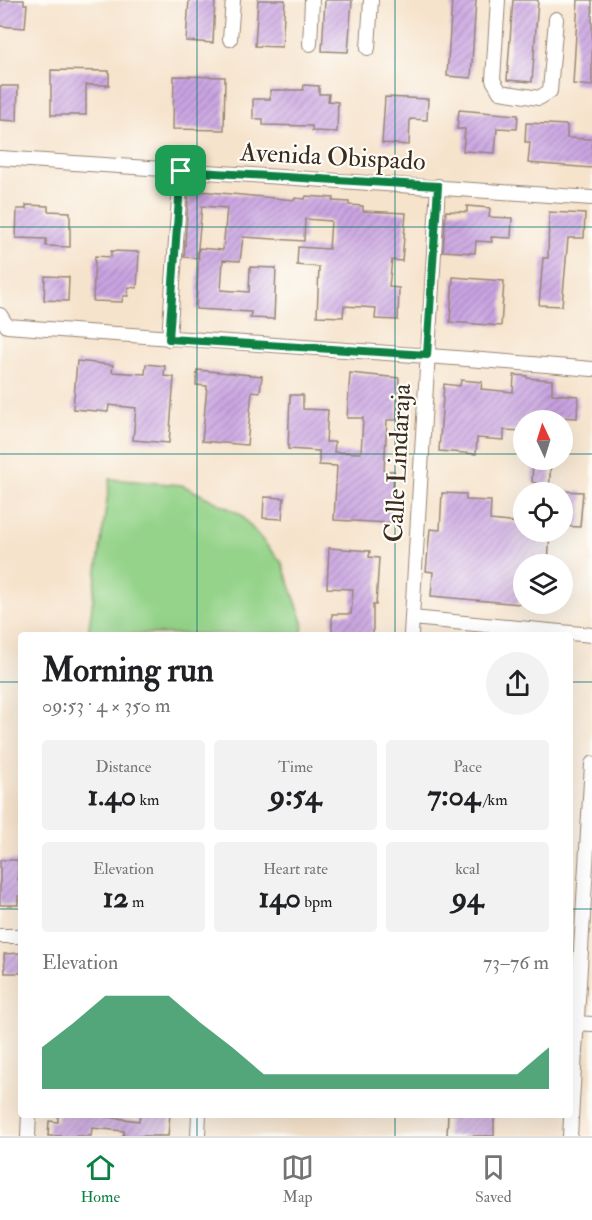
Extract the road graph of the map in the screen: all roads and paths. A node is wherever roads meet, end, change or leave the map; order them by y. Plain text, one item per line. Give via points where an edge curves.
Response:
1 (233, 0) edge
2 (312, 0) edge
3 (371, 0) edge
4 (498, 0) edge
5 (556, 19) dead end
6 (230, 39) dead end
7 (310, 44) dead end
8 (368, 48) dead end
9 (0, 158) edge
10 (181, 171) junction
11 (438, 186) junction
12 (592, 198) edge
13 (0, 315) edge
14 (169, 339) junction
15 (427, 355) junction
16 (592, 369) edge
17 (412, 618) junction
18 (411, 632) edge
19 (570, 632) edge
20 (573, 632) edge
21 (592, 634) edge
22 (592, 764) edge
23 (577, 881) edge
24 (0, 936) edge
25 (18, 936) edge
26 (576, 1023) junction
27 (592, 1024) edge
28 (573, 1080) edge
29 (29, 1118) edge
30 (199, 1118) edge
31 (571, 1118) edge
32 (28, 1136) edge
33 (198, 1136) edge
34 (570, 1136) edge

1 - 6 street
2 - 7 street
3 - 8 street
4 - 5 street via 493,80 500,92 539,98 550,91
9 - 10 street, Avenida Obispado
10 - 11 street, Avenida Obispado
10 - 14 street
11 - 12 street, Avenida Obispado
11 - 15 street, Calle Lindaraja
13 - 14 street via 7,326
14 - 15 street
15 - 16 street
15 - 17 street, Calle Lindaraja
17 - 18 street, Calle Lindaraja
17 - 19 street
20 - 21 street
22 - 23 street
23 - 26 street
24 - 25 street
26 - 27 street
26 - 28 street
29 - 32 street
30 - 33 street
31 - 34 street

